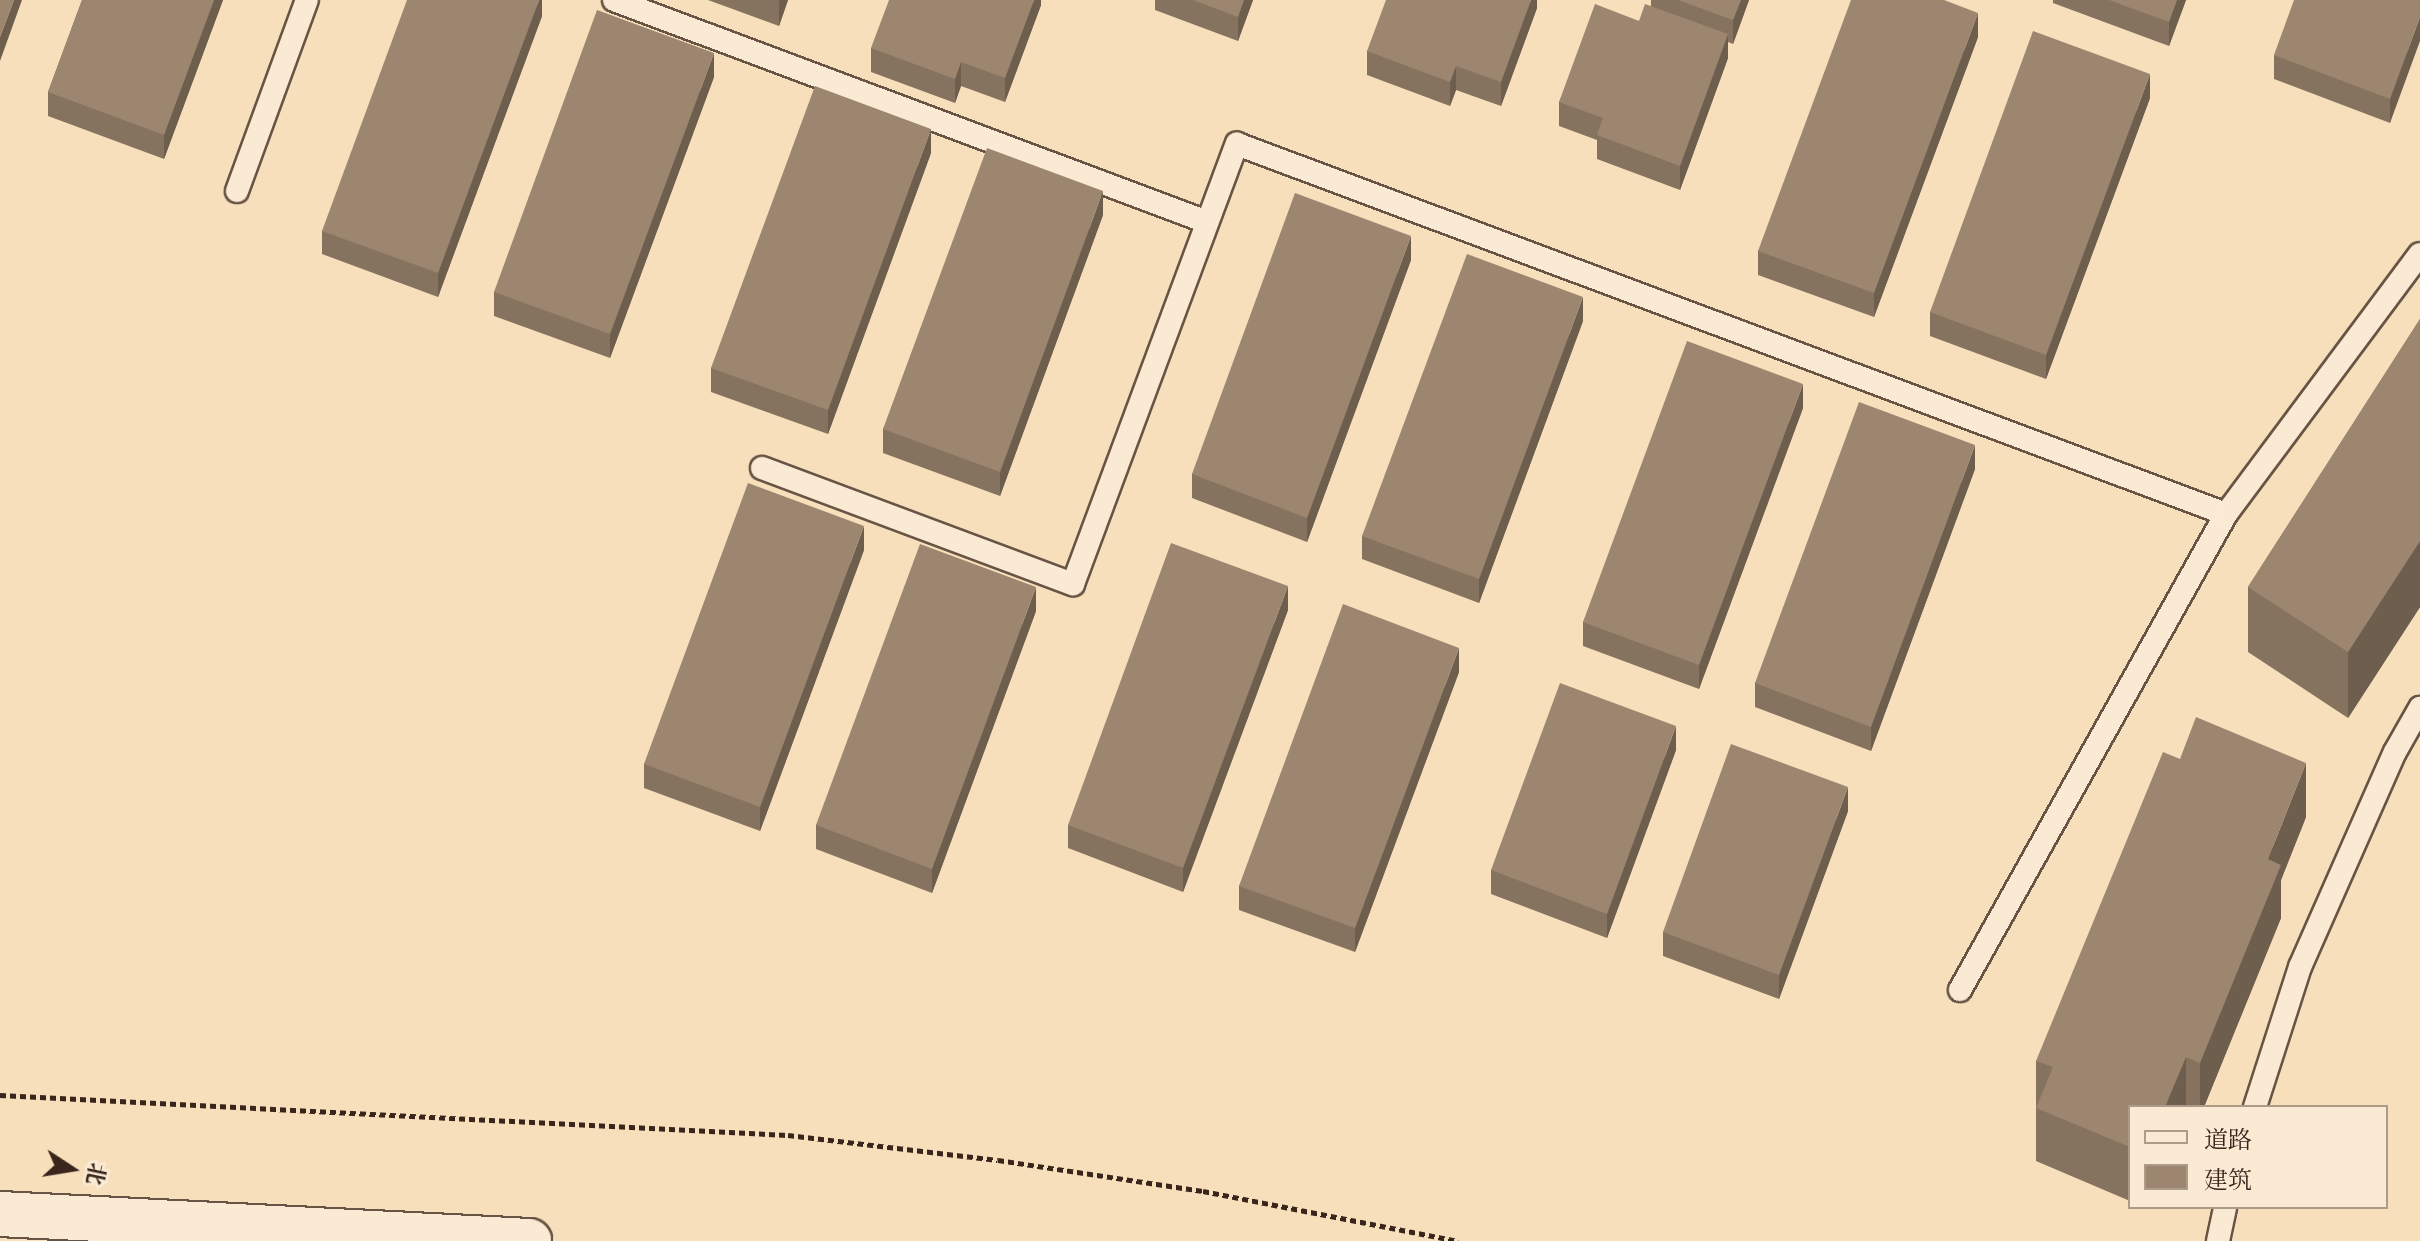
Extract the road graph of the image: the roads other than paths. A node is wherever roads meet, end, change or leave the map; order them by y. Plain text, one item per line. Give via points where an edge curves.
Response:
1 (307, 0) edge
2 (614, 0) edge
3 (237, 191) dead end
4 (1207, 222) junction
5 (2420, 254) edge
6 (762, 468) dead end
7 (2226, 514) junction
8 (2420, 708) edge
9 (1960, 990) dead end
10 (2256, 1105) edge
11 (2225, 1209) edge
12 (0, 1214) edge
13 (529, 1241) edge
14 (2218, 1241) edge

1 - 3 lane
2 - 4 lane
4 - 6 lane via 1073,584
4 - 7 lane via 1237,144
5 - 7 lane
7 - 9 lane
8 - 10 lane via 2395,752 2300,967
11 - 14 lane
12 - 13 main road

